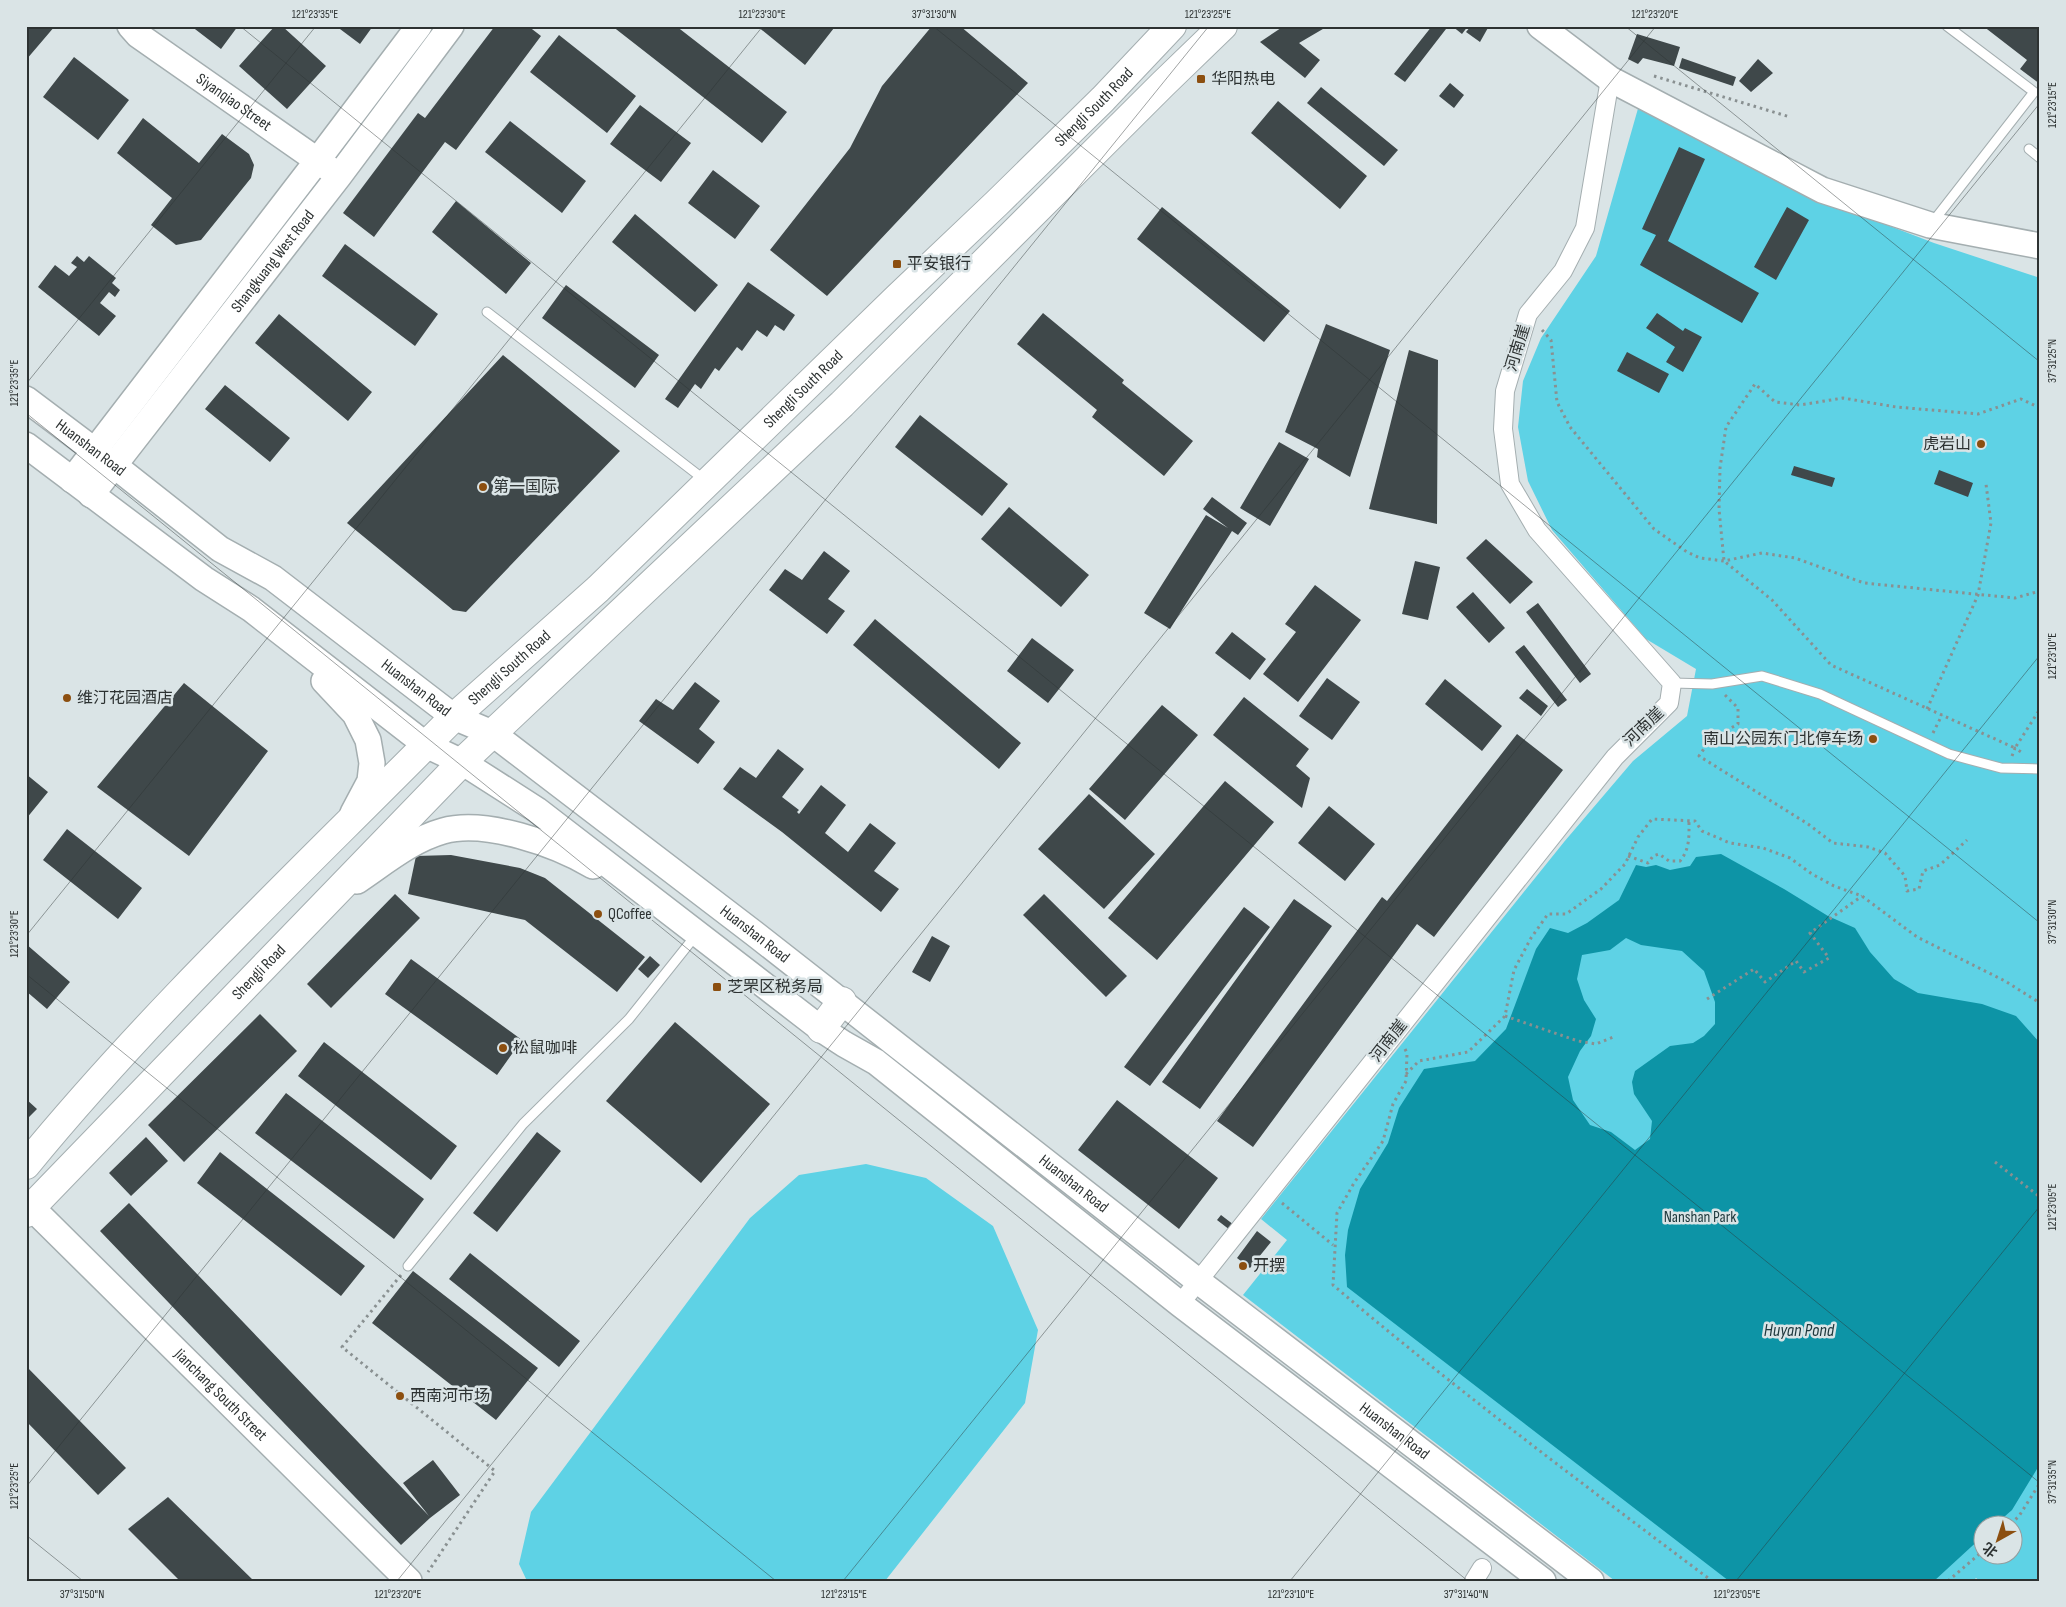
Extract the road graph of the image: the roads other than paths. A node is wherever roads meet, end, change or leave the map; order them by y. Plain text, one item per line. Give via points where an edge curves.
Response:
1 (130, 26) edge
2 (418, 26) edge
3 (451, 26) edge
4 (1172, 26) edge
5 (1223, 26) edge
6 (1540, 26) edge
7 (1947, 26) edge
8 (1610, 79) junction
9 (2029, 150) dead end
10 (2040, 158) edge
11 (317, 161) junction
12 (339, 176) junction
13 (1930, 225) junction
14 (2040, 246) edge
15 (487, 312) dead end
16 (26, 399) edge
17 (26, 445) edge
18 (105, 458) junction
19 (72, 480) junction
20 (708, 482) junction
21 (91, 495) junction
22 (268, 623) junction
23 (1672, 683) junction
24 (454, 717) junction
25 (492, 733) junction
26 (426, 745) junction
27 (462, 762) junction
28 (2040, 769) edge
29 (341, 830) junction
30 (653, 900) junction
31 (324, 904) junction
32 (697, 934) junction
33 (842, 1001) junction
34 (821, 1029) junction
35 (26, 1165) edge
36 (28, 1208) edge
37 (408, 1266) road end
38 (1198, 1281) junction
39 (1180, 1304) junction
40 (409, 1581) edge
41 (1543, 1581) edge
42 (1591, 1581) edge

1 - 11 main road, Siyanqiao Street via 138,35
2 - 11 main road, Shangkuang West Road
3 - 12 main road, Shangkuang West Road
4 - 20 main road, Shengli South Road via 1103,99
5 - 25 main road, Shengli South Road via 842,404
6 - 8 main road
7 - 13 lane via 2034,92
8 - 13 main road via 1822,190
8 - 23 street, 河南崖 via 1586,228 1563,271 1528,314 1505,391 1503,429 1510,484 1537,530
9 - 10 lane
11 - 12 main road, Siyanqiao Street
11 - 18 main road, Shangkuang West Road via 232,269
12 - 18 main road, Shangkuang West Road
13 - 14 main road
15 - 20 lane
16 - 18 main road, Huanshan Road
17 - 19 main road, Huanshan Road
18 - 19 main road, Shangkuang West Road
18 - 21 main road, Shangkuang West Road
18 - 24 main road, Huanshan Road via 220,549 273,578
19 - 21 main road, Huanshan Road
20 - 24 main road, Shengli South Road via 598,589
21 - 22 main road, Huanshan Road
22 - 26 main road, Huanshan Road
22 - 29 main road via 354,714 368,740 372,763 370,781
23 - 28 lane via 1712,684 1762,676 1820,694 1949,754 2001,768
23 - 38 street, 河南崖 via 1669,703 1615,756
24 - 25 main road, Huanshan Road
24 - 26 main road, Shengli South Road
25 - 27 main road, Shengli Road
25 - 33 main road, Huanshan Road
26 - 27 main road, Huanshan Road
26 - 29 main road
27 - 30 main road, Huanshan Road via 537,810
27 - 31 main road, Shengli Road
29 - 35 main road via 168,1004
30 - 31 main road via 589,864 539,842 480,827 444,830 409,845
30 - 32 main road, Huanshan Road
31 - 36 main road, Shengli Road
32 - 34 main road, Huanshan Road
32 - 37 lane via 629,1019 523,1124
33 - 34 main road
33 - 38 main road, Huanshan Road
34 - 39 main road, Huanshan Road via 876,1062
36 - 40 main road, Jianchang South Street
38 - 39 street, 河南崖
38 - 42 main road, Huanshan Road
39 - 41 main road, Huanshan Road

